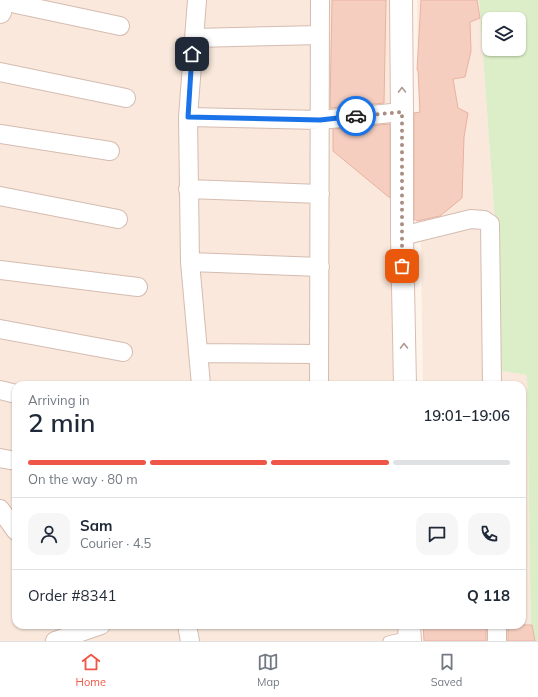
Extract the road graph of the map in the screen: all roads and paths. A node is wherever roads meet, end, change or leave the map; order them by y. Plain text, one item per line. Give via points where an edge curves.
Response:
1 (197, 0) edge
2 (320, 0) edge
3 (401, 0) edge
4 (2, 4) edge
5 (120, 26) dead end
6 (320, 35) junction
7 (194, 38) junction
8 (0, 72) edge
9 (126, 98) dead end
10 (402, 112) junction
11 (188, 117) junction
12 (320, 120) junction
13 (0, 134) edge
14 (110, 151) dead end
15 (188, 189) junction
16 (320, 194) junction
17 (0, 196) edge
18 (118, 219) dead end
19 (402, 236) junction
20 (190, 262) junction
21 (320, 267) junction
22 (0, 270) edge
23 (138, 287) dead end
24 (0, 329) edge
25 (123, 352) dead end
26 (198, 353) junction
27 (319, 354) junction
28 (201, 381) edge
29 (319, 381) edge
30 (405, 381) edge
31 (492, 381) edge
32 (0, 390) edge
33 (12, 393) edge
34 (0, 458) edge
35 (12, 460) edge
36 (0, 509) edge
37 (12, 526) edge
38 (90, 629) edge
39 (188, 629) edge
40 (497, 629) edge
41 (410, 634) edge
42 (55, 641) edge
43 (190, 641) edge
44 (388, 641) edge
45 (497, 641) edge

1 - 7 street
2 - 6 street
10 -> 3 street
4 - 5 street
6 - 7 street
6 - 12 street
7 - 11 street
8 - 9 street
10 - 12 street
10 - 19 street
11 - 12 street
11 - 15 street
12 - 16 street
13 - 14 street
15 - 16 street
15 - 20 street
16 - 21 street
17 - 18 street
30 -> 19 street
19 - 31 street via 471,219 484,220 490,224
20 - 21 street
20 - 26 street
21 - 27 street
22 - 23 street
24 - 25 street
26 - 27 street
26 - 28 street
27 - 29 street
32 - 33 street
34 - 35 street
36 - 37 street
38 - 42 street
39 - 43 street
40 - 45 street
41 - 44 lane

